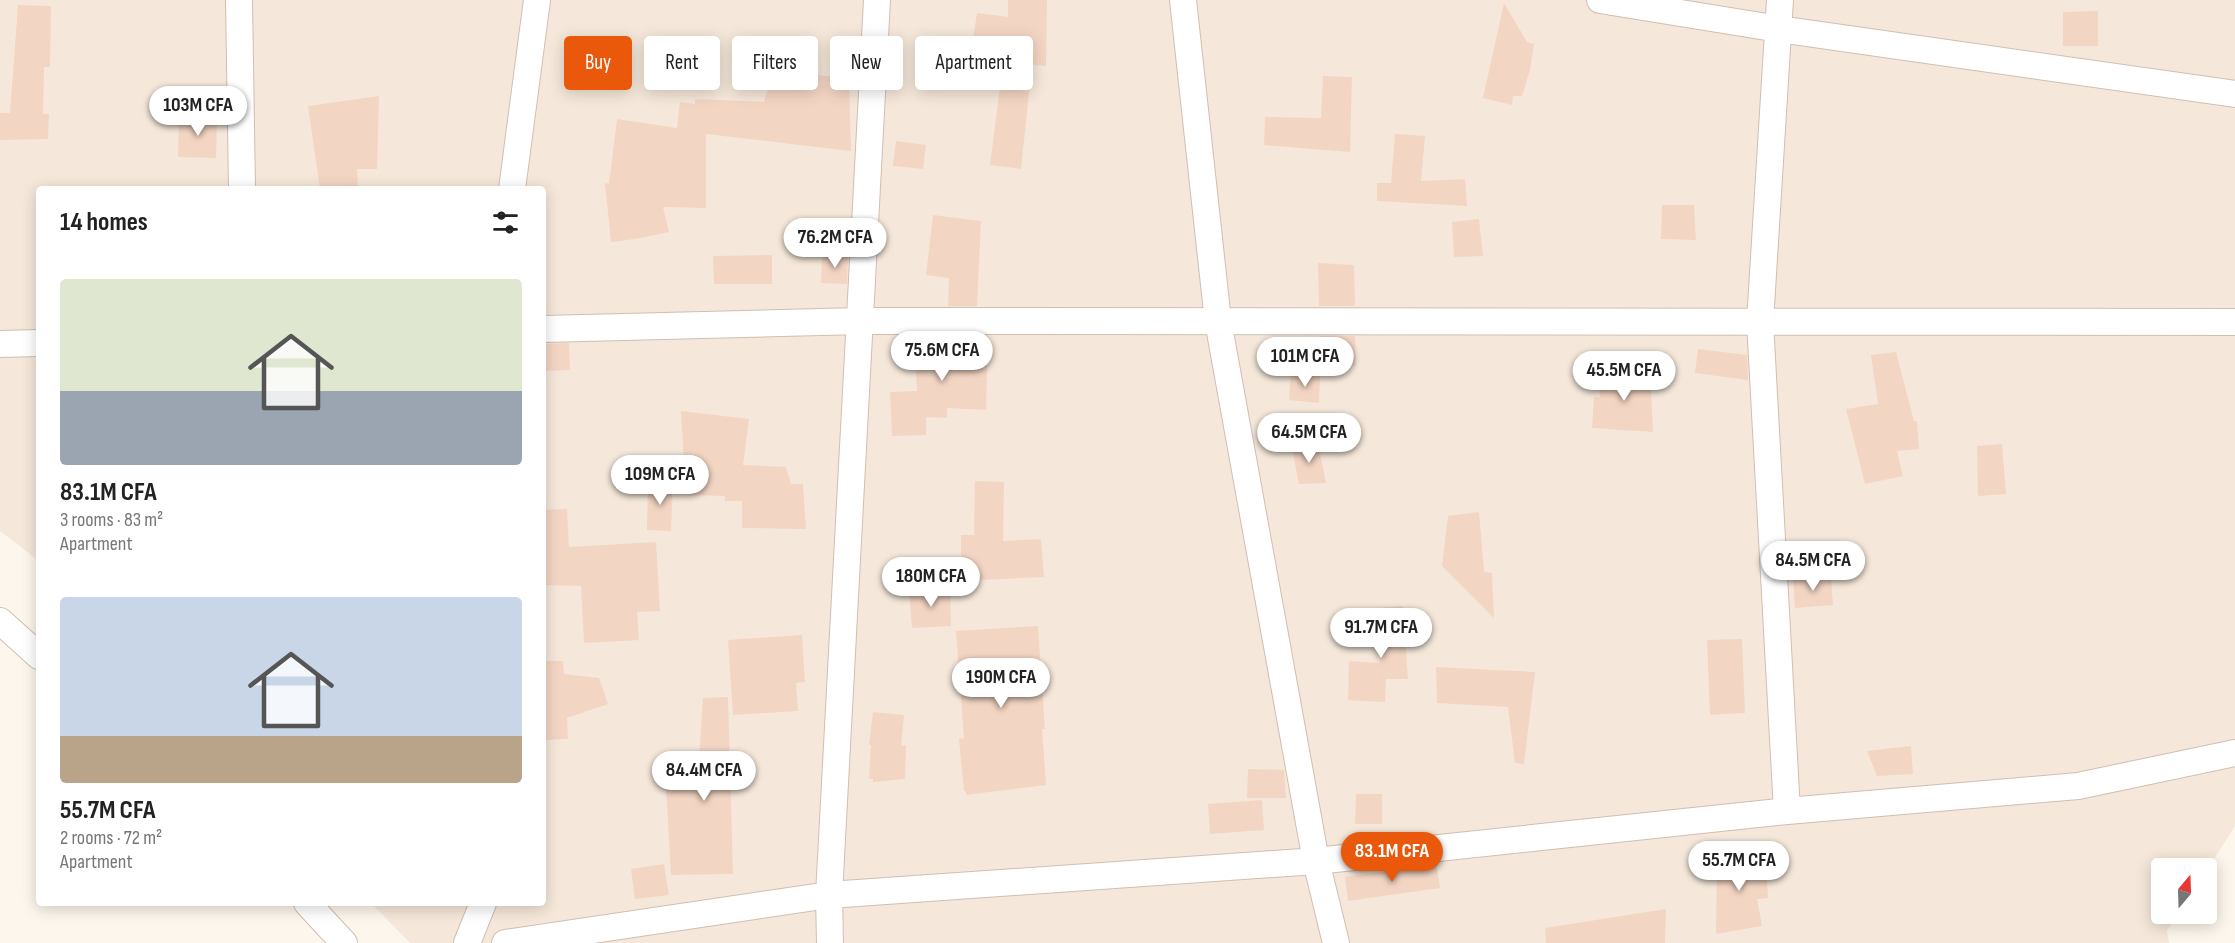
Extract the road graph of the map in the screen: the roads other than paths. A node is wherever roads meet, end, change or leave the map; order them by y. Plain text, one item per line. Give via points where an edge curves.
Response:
1 (238, 0) edge
2 (537, 0) edge
3 (877, 0) edge
4 (1183, 0) edge
5 (1600, 0) edge
6 (1780, 0) edge
7 (1779, 29) junction
8 (2235, 94) edge
9 (242, 186) edge
10 (512, 186) edge
11 (861, 321) junction
12 (1218, 321) junction
13 (1760, 322) junction
14 (2235, 322) edge
15 (546, 328) edge
16 (36, 343) edge
17 (0, 344) edge
18 (0, 621) edge
19 (36, 653) edge
20 (2235, 753) edge
21 (1787, 811) junction
22 (1316, 861) junction
23 (829, 895) junction
24 (310, 906) edge
25 (482, 906) edge
26 (344, 943) edge
27 (467, 943) edge
28 (505, 943) edge
29 (830, 943) edge
30 (1335, 943) edge

1 - 9 street
2 - 10 street
3 - 11 street
4 - 12 street
5 - 7 street
6 - 7 street
7 - 8 street
7 - 13 street
11 - 12 street
11 - 15 street
11 - 23 street
12 - 13 street
12 - 22 street
13 - 14 street
13 - 21 street
16 - 17 street
18 - 19 street
20 - 21 street via 2078,786
21 - 22 street
22 - 23 street
22 - 30 street
23 - 28 street
23 - 29 street
24 - 26 street
25 - 27 street

